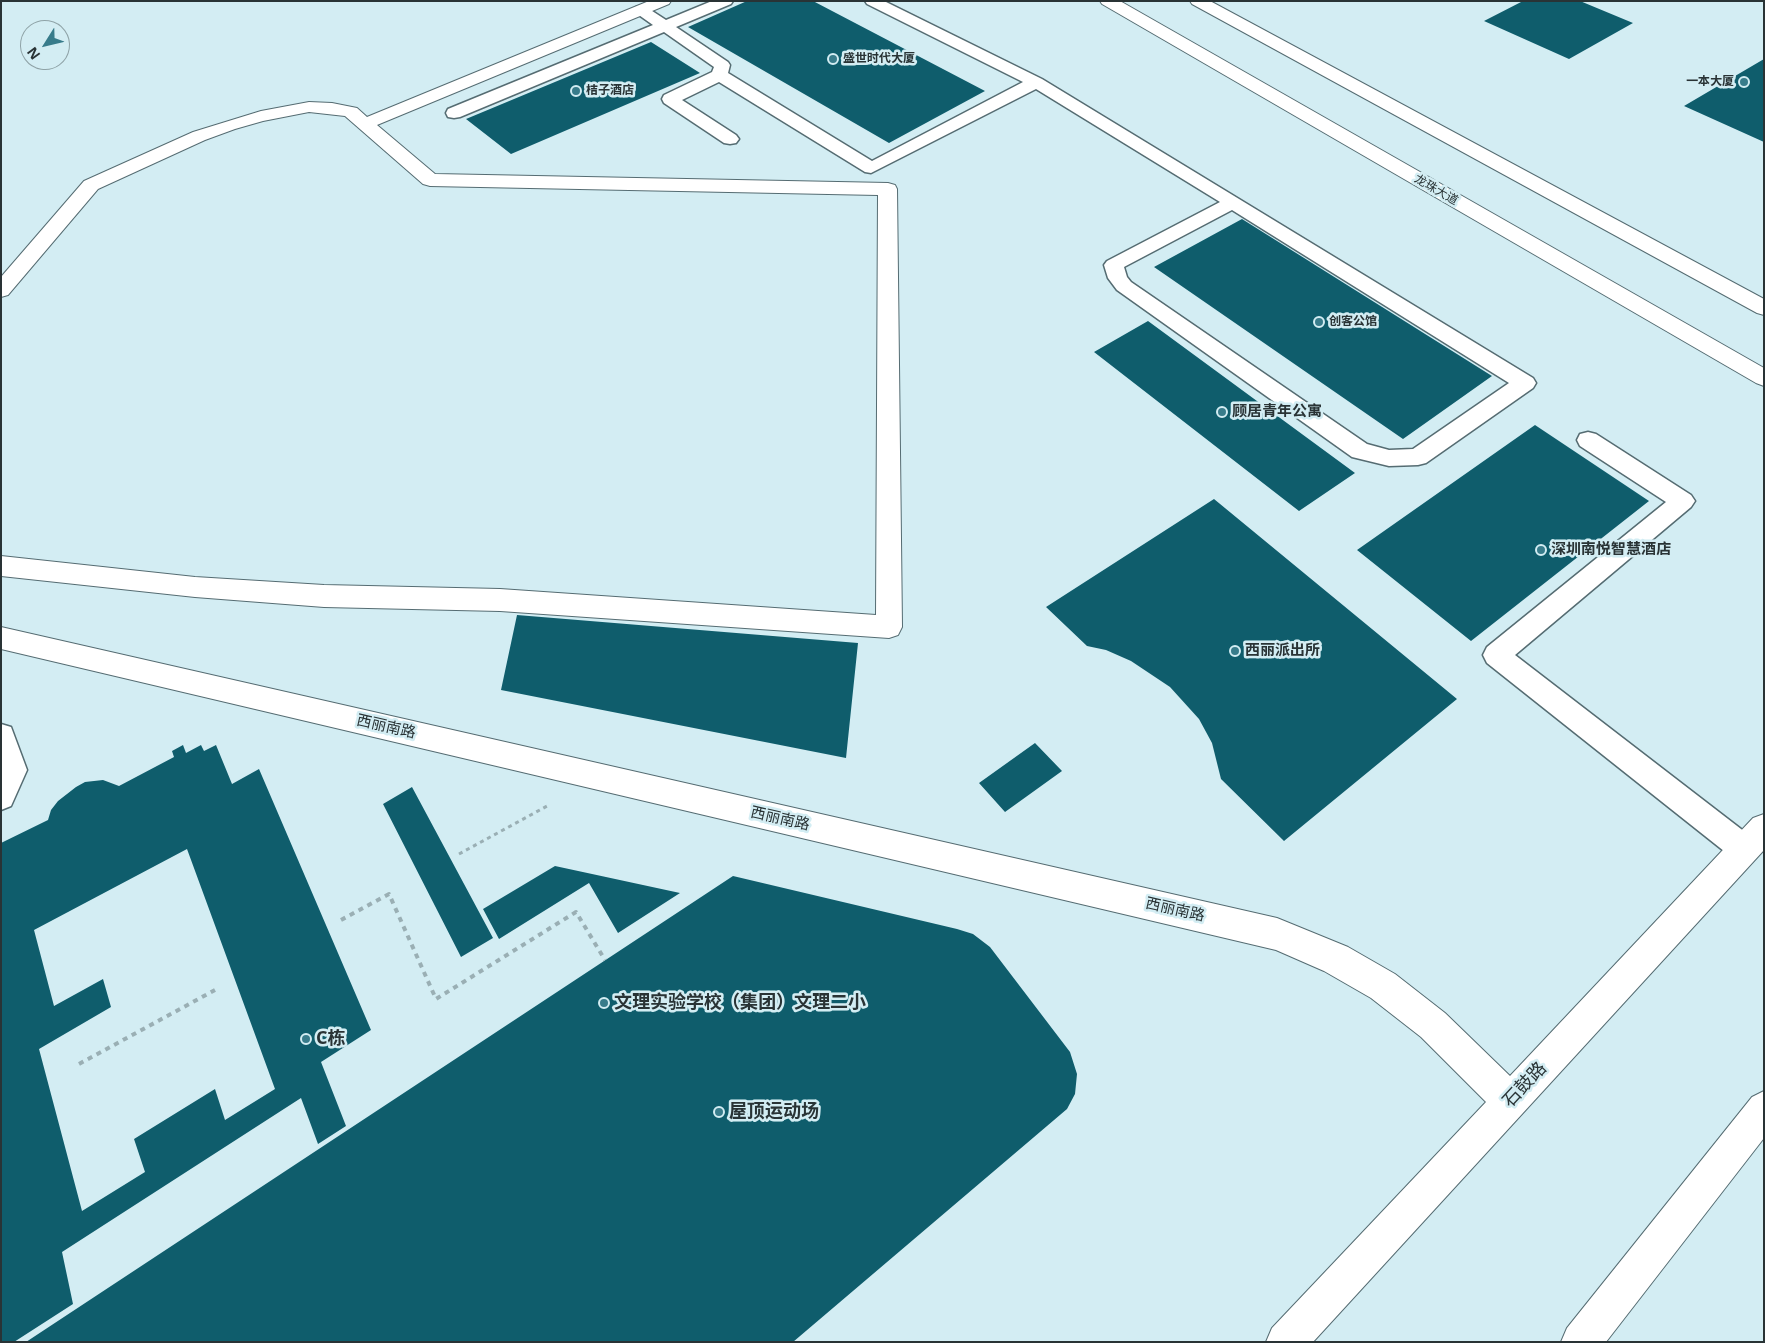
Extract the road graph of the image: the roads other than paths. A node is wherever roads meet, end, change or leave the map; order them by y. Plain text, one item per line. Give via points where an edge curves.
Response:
1 (663, 1) edge
2 (726, 1) edge
3 (872, 1) edge
4 (1108, 1) edge
5 (1198, 1) edge
6 (641, 10) junction
7 (665, 26) junction
8 (720, 75) junction
9 (1036, 82) junction
10 (454, 113) dead end
11 (366, 123) junction
12 (730, 139) dead end
13 (1233, 202) junction
14 (1, 290) edge
15 (1764, 308) edge
16 (1764, 378) edge
17 (1588, 440) dead end
18 (1, 566) edge
19 (1, 638) edge
20 (1, 736) edge
21 (1, 797) edge
22 (1754, 838) edge
23 (1510, 1101) junction
24 (1764, 1109) edge
25 (1286, 1342) edge
26 (1581, 1342) edge

1 - 6 street
2 - 7 lane
3 - 9 lane
4 - 16 street, 龙珠大道
5 - 15 street
6 - 7 lane
6 - 11 street
7 - 8 lane via 722,65
7 - 10 lane
8 - 9 lane via 871,168
8 - 12 lane via 670,99
9 - 13 lane
11 - 14 street via 351,112 332,108 309,107 261,116 199,136 91,185
11 - 18 street via 430,180 888,188 889,627 500,600 324,596 195,587
13 - 13 lane via 1114,266 1118,278 1124,286 1360,451 1389,458 1418,456 1525,383
17 - 22 lane via 1683,501 1496,655
19 - 23 street, 西丽南路 via 1277,934 1336,959 1383,986 1433,1025
20 - 21 lane via 13,770
22 - 23 street, 石鼓路
23 - 25 street, 石鼓路
24 - 26 street

